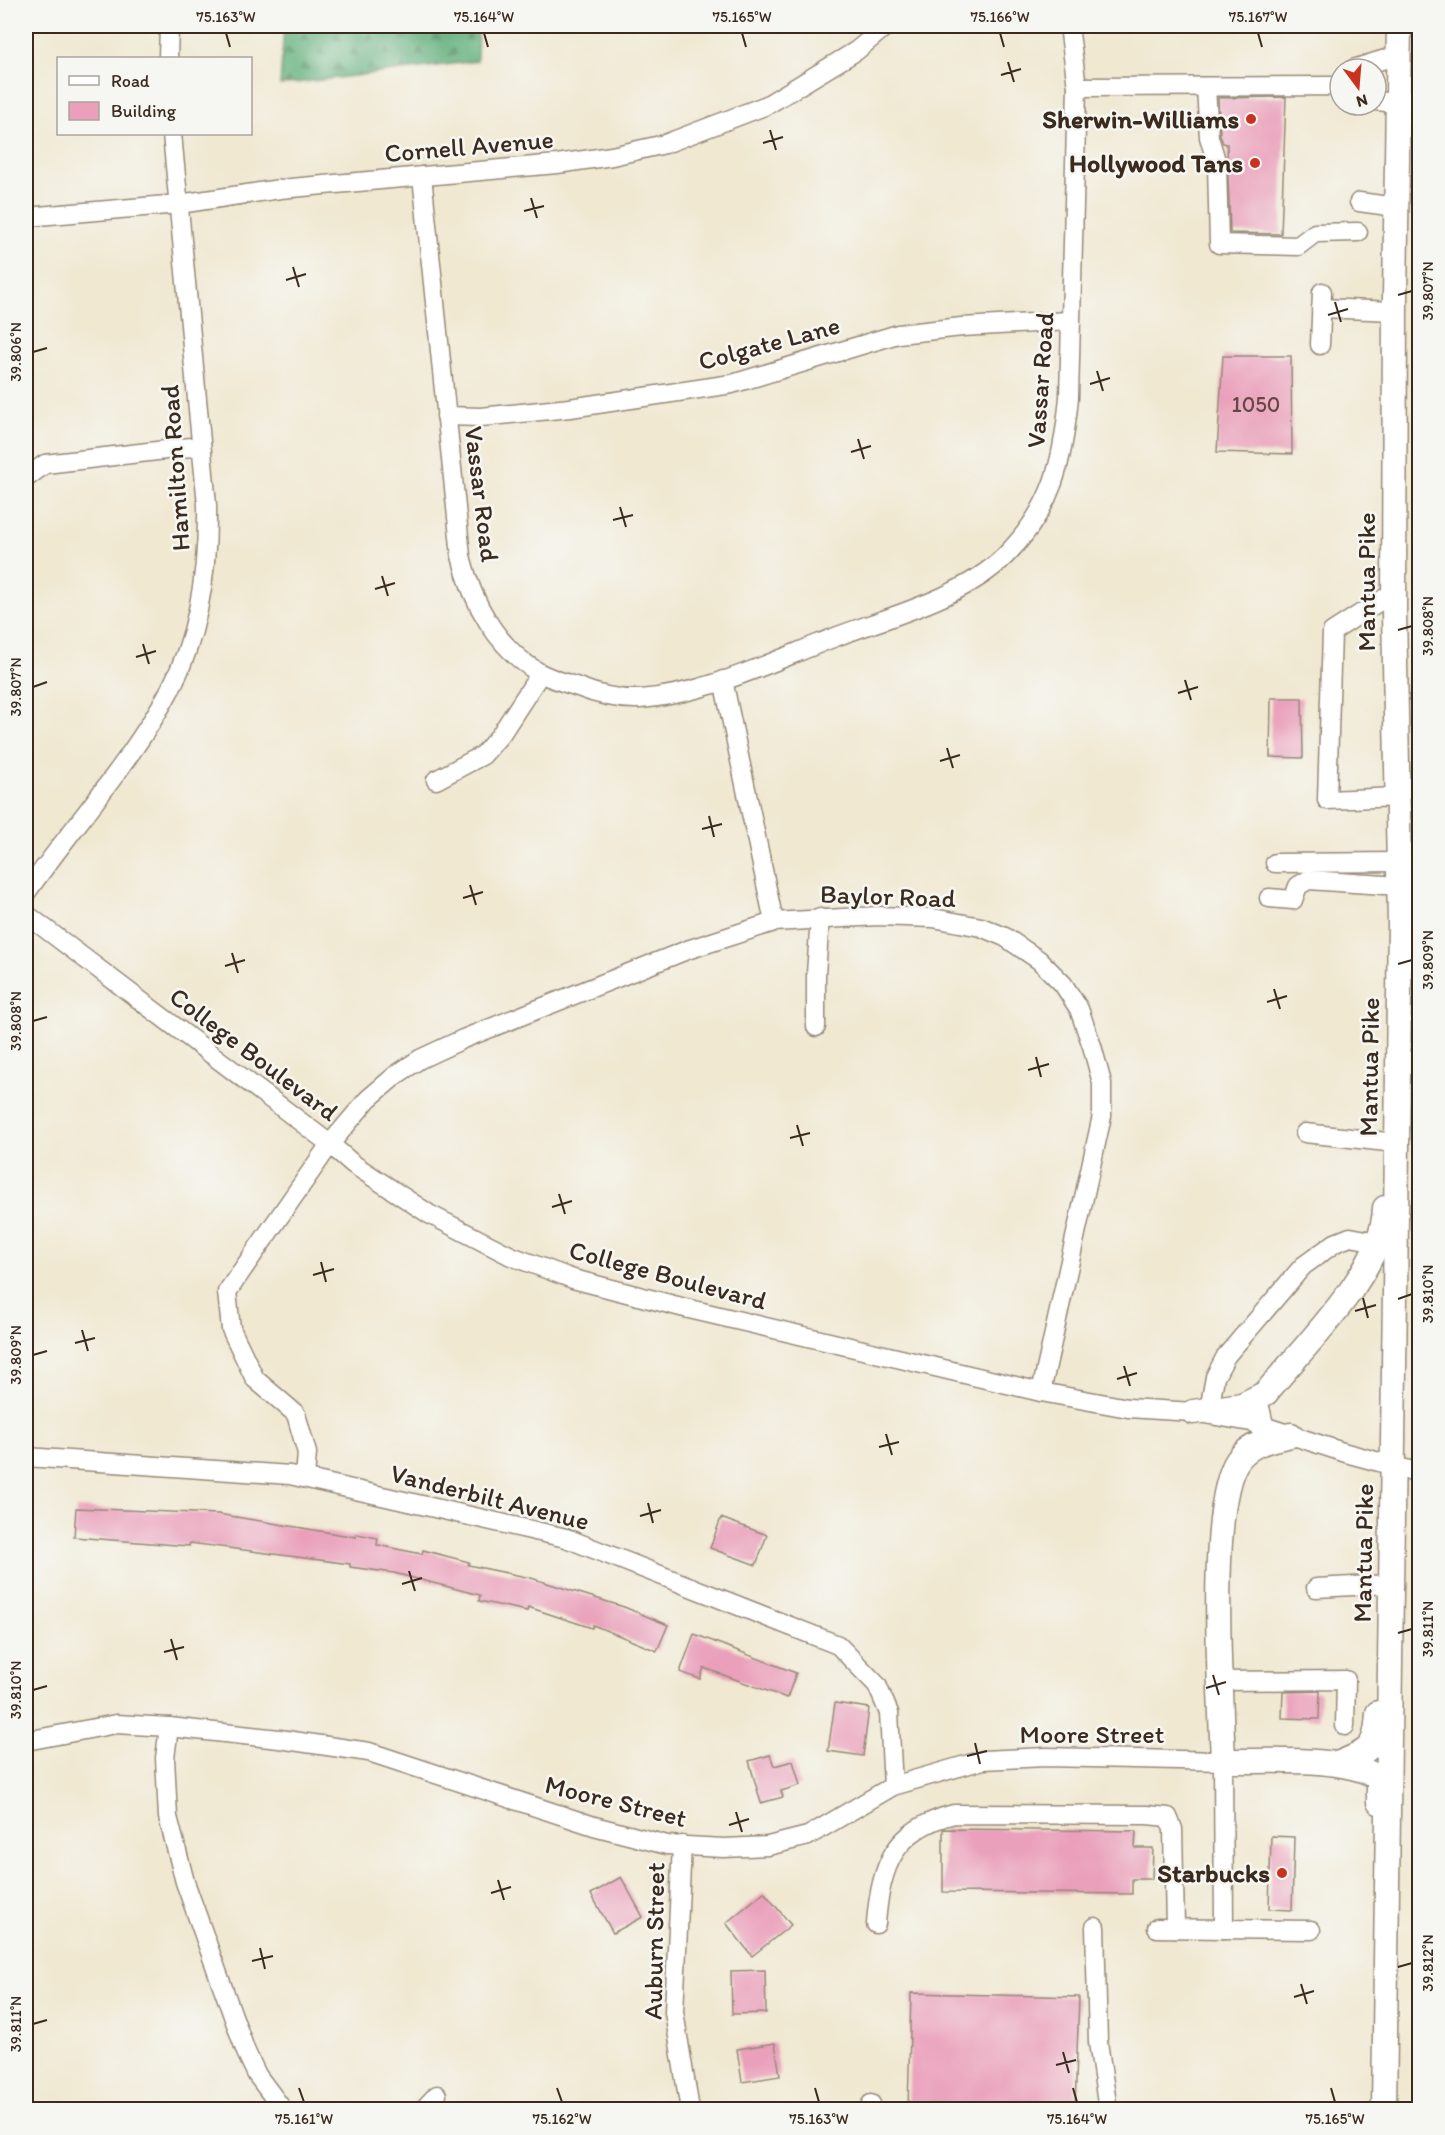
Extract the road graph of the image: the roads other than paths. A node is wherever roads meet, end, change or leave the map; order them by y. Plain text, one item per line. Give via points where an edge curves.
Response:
1 (169, 26) edge
2 (886, 26) edge
3 (1069, 26) edge
4 (1399, 26) edge
5 (1398, 55) junction
6 (168, 57) edge
7 (1388, 58) edge
8 (1328, 85) edge
9 (1077, 87) junction
10 (1206, 87) junction
11 (1388, 98) edge
12 (1388, 114) edge
13 (172, 135) edge
14 (422, 176) junction
15 (1359, 202) dead end
16 (179, 204) junction
17 (1396, 207) junction
18 (26, 217) edge
19 (1358, 232) dead end
20 (1394, 311) junction
21 (1069, 321) junction
22 (1320, 345) dead end
23 (447, 416) junction
24 (200, 446) junction
25 (26, 477) edge
26 (1394, 592) junction
27 (540, 674) junction
28 (723, 680) junction
29 (436, 780) dead end
30 (1398, 796) junction
31 (1275, 863) dead end
32 (1399, 874) junction
33 (26, 893) edge
34 (1269, 898) dead end
35 (26, 914) edge
36 (820, 918) junction
37 (774, 922) junction
38 (816, 1027) dead end
39 (1397, 1088) junction
40 (1305, 1132) dead end
41 (1387, 1142) junction
42 (330, 1143) junction
43 (1378, 1242) junction
44 (1041, 1392) junction
45 (1255, 1399) junction
46 (1201, 1411) junction
47 (1261, 1425) junction
48 (1291, 1435) junction
49 (26, 1457) edge
50 (1394, 1467) junction
51 (1419, 1473) edge
52 (305, 1478) junction
53 (1390, 1584) junction
54 (1316, 1588) dead end
55 (1389, 1610) junction
56 (1220, 1681) junction
57 (1345, 1726) dead end
58 (169, 1727) junction
59 (26, 1741) edge
60 (1223, 1761) junction
61 (1337, 1764) junction
62 (893, 1786) junction
63 (682, 1845) junction
64 (876, 1924) dead end
65 (1095, 1927) dead end
66 (1224, 1929) junction
67 (1311, 1930) dead end
68 (1387, 1931) junction
69 (437, 2095) dead end
70 (283, 2109) edge
71 (423, 2109) edge
72 (690, 2109) edge
73 (1108, 2109) edge
74 (1384, 2109) edge

1 - 6 street
2 - 14 street, Cornell Avenue via 855,51 767,105 665,144 557,164
3 - 9 street, Vassar Road
4 - 5 main road, Mantua Pike
5 - 7 street
5 - 11 main road, Mantua Pike
8 - 10 street
9 - 10 street
9 - 21 street, Vassar Road
10 - 19 street via 1209,137 1217,164 1219,244 1298,246 1315,233
12 - 17 main road, Mantua Pike
13 - 16 street, Hamilton Road
14 - 16 street, Cornell Avenue via 280,189
14 - 23 street, Vassar Road
15 - 17 street
16 - 18 street, Cornell Avenue
16 - 24 street, Hamilton Road
17 - 20 main road, Mantua Pike
20 - 22 street via 1322,300
20 - 26 main road, Mantua Pike
21 - 23 street, Colgate Lane via 898,334 732,384 570,408 481,417
21 - 28 street, Vassar Road via 1065,446 1051,492 1031,527 1004,557 973,582
23 - 27 street, Vassar Road via 461,556 467,579 500,639
24 - 25 street via 45,464
24 - 33 street, Hamilton Road via 207,505 207,562 190,636 171,687 126,757
26 - 30 main road, Mantua Pike
26 - 30 street via 1332,632 1327,800
27 - 28 street, Vassar Road via 605,697 638,699
27 - 29 street via 483,756
28 - 37 street
30 - 32 main road, Mantua Pike
31 - 32 street
32 - 34 street via 1308,880 1298,886 1293,900
32 - 39 main road, Mantua Pike
35 - 42 street, College Boulevard
36 - 37 street, Baylor Road
36 - 38 street
36 - 44 street, Baylor Road via 933,918 981,927 1005,937 1039,960 1080,1008 1101,1083 1102,1116
37 - 42 street, Baylor Road via 687,950 420,1059 368,1100
39 - 41 main road via 1388,1104
39 - 50 main road, Mantua Pike
40 - 41 street
41 - 43 main road via 1384,1226
42 - 44 street, College Boulevard via 352,1164 429,1214 511,1256 573,1279
42 - 52 street, Baylor Road via 227,1292 231,1329 255,1379 296,1414 307,1453
43 - 45 main road via 1360,1277 1266,1393
43 - 46 street via 1350,1237 1304,1266 1226,1356
44 - 46 street, College Boulevard via 1139,1409
45 - 46 main road via 1242,1405
45 - 47 main road
46 - 47 street, College Boulevard
47 - 48 street, College Boulevard
48 - 50 street, College Boulevard
48 - 56 main road via 1266,1441 1245,1452 1230,1478 1222,1525
49 - 52 street, Vanderbilt Avenue
50 - 51 street, College Boulevard
50 - 53 main road, Mantua Pike
52 - 62 street, Vanderbilt Avenue via 566,1538 838,1645 877,1685 890,1713
53 - 54 street
53 - 55 main road, Mantua Pike
55 - 61 main road via 1382,1637 1376,1738 1367,1750
55 - 68 main road, Mantua Pike
56 - 57 street via 1346,1680
56 - 60 main road
58 - 59 street, Moore Street via 116,1724
58 - 63 street, Moore Street via 369,1752 594,1826 667,1845
58 - 70 street via 165,1758 168,1817 185,1882 246,2052 269,2094
60 - 61 main road
60 - 62 street, Moore Street via 1046,1757 983,1760
60 - 66 street
61 - 68 main road via 1379,1778 1378,1918
62 - 63 street, Moore Street via 808,1836 768,1846
63 - 72 street, Auburn Street via 674,2012
64 - 66 street via 878,1896 893,1853 910,1832 933,1819 954,1814 1136,1815 1168,1817 1173,1829 1166,1928
65 - 73 street via 1098,2042
66 - 67 street
68 - 74 main road, Mantua Pike
69 - 71 street

